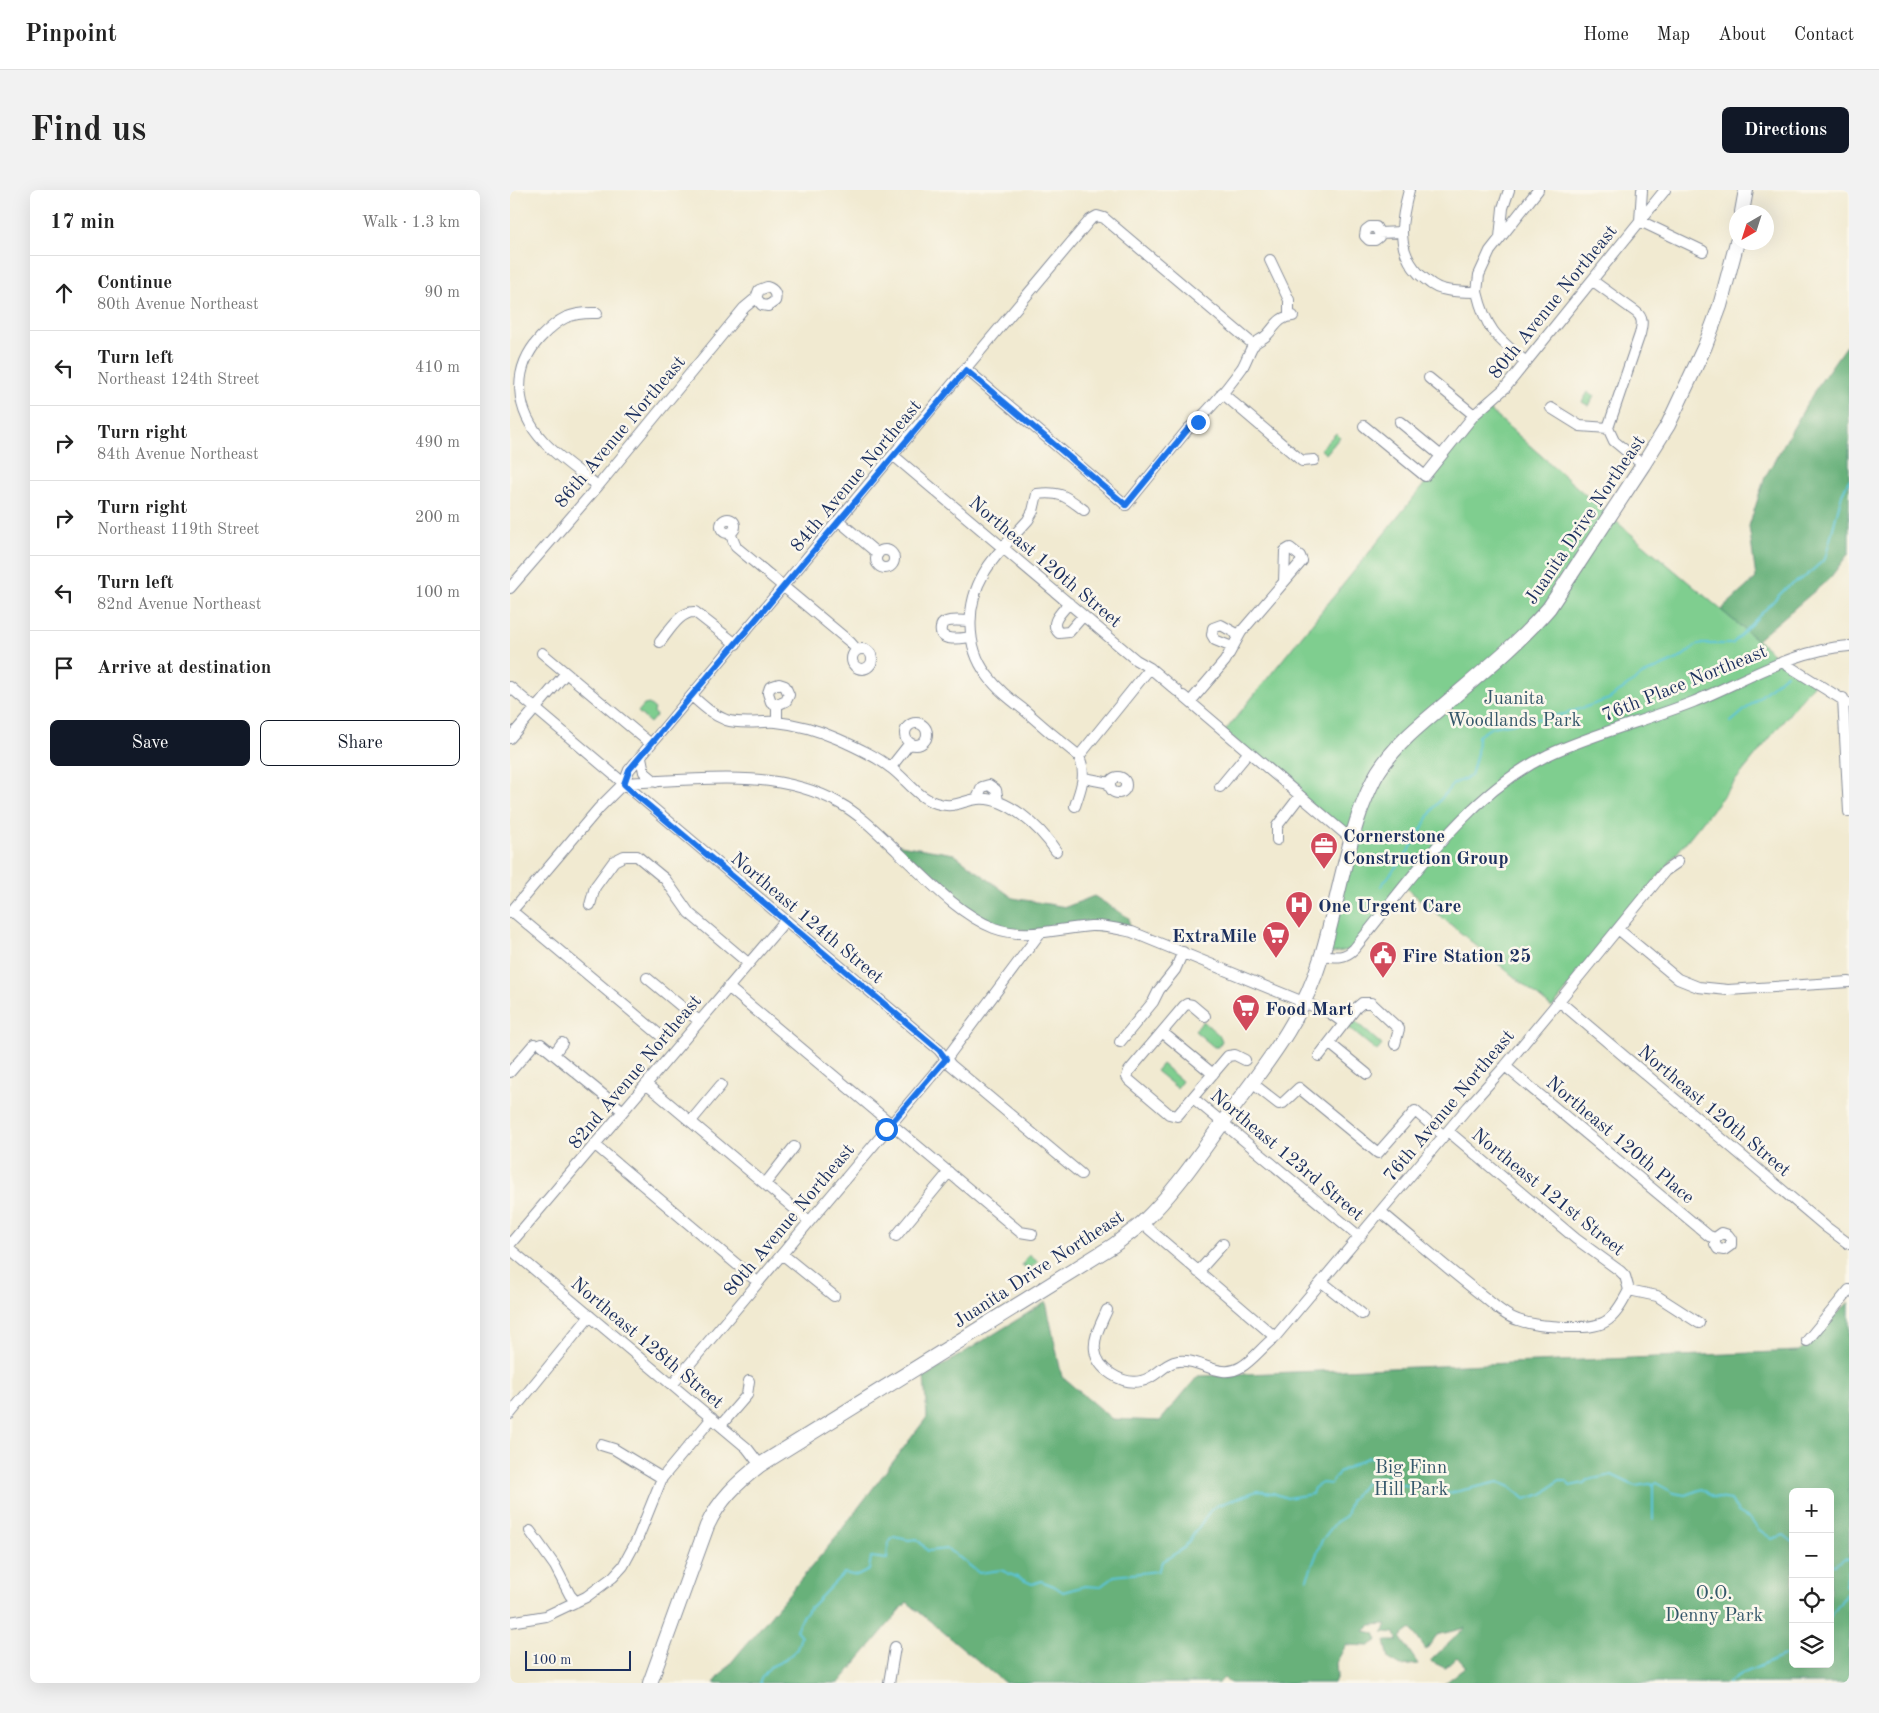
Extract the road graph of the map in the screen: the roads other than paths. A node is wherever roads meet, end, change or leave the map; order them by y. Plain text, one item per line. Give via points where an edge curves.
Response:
1 (1409, 190) edge
2 (1509, 190) edge
3 (1538, 190) edge
4 (1642, 190) edge
5 (1666, 190) edge
6 (1746, 190) edge
7 (1743, 205) edge
8 (1640, 221) junction
9 (1402, 232) junction
10 (1379, 233) dead end
11 (1500, 237) junction
12 (1735, 250) edge
13 (1703, 251) dead end
14 (1270, 260) dead end
15 (1592, 281) junction
16 (1477, 292) junction
17 (756, 298) dead end
18 (597, 313) dead end
19 (1254, 345) junction
20 (1526, 362) junction
21 (966, 370) junction
22 (1429, 378) dead end
23 (1222, 393) junction
24 (1551, 408) dead end
25 (1474, 415) junction
26 (1400, 422) dead end
27 (1364, 426) dead end
28 (1608, 428) junction
29 (1440, 455) junction
30 (894, 456) junction
31 (1314, 460) dead end
32 (1643, 465) junction
33 (598, 486) junction
34 (1084, 510) dead end
35 (839, 522) junction
36 (730, 534) dead end
37 (1004, 548) junction
38 (878, 554) dead end
39 (1284, 582) dead end
40 (784, 587) junction
41 (510, 588) edge
42 (1069, 604) junction
43 (1083, 616) junction
44 (971, 629) junction
45 (1239, 635) junction
46 (660, 642) dead end
47 (736, 644) junction
48 (1848, 645) edge
49 (1232, 647) junction
50 (857, 650) dead end
51 (542, 653) dead end
52 (1782, 662) junction
53 (1150, 668) junction
54 (566, 673) junction
55 (510, 687) edge
56 (692, 696) junction
57 (1183, 696) junction
58 (1846, 701) edge
59 (777, 705) dead end
60 (536, 708) junction
61 (777, 722) junction
62 (510, 738) edge
63 (910, 743) dead end
64 (652, 744) junction
65 (1249, 752) junction
66 (641, 756) junction
67 (1079, 756) junction
68 (891, 767) junction
69 (1084, 778) junction
70 (656, 782) junction
71 (1110, 783) dead end
72 (624, 784) junction
73 (1220, 787) dead end
74 (1300, 796) junction
75 (977, 799) junction
76 (998, 801) junction
77 (1076, 806) dead end
78 (1849, 812) edge
79 (1351, 838) junction
80 (1277, 840) dead end
81 (1056, 851) dead end
82 (1678, 862) dead end
83 (590, 906) dead end
84 (511, 912) edge
85 (785, 921) junction
86 (1618, 929) junction
87 (1040, 933) junction
88 (1183, 952) junction
89 (1322, 955) junction
90 (748, 963) junction
91 (647, 978) dead end
92 (1849, 982) edge
93 (728, 987) junction
94 (1559, 1001) junction
95 (1304, 1003) junction
96 (1205, 1016) dead end
97 (699, 1021) junction
98 (1344, 1023) junction
99 (1162, 1032) junction
100 (662, 1036) dead end
101 (1120, 1042) dead end
102 (562, 1043) dead end
103 (1329, 1043) junction
104 (1396, 1044) dead end
105 (554, 1054) junction
106 (1319, 1056) dead end
107 (946, 1059) junction
108 (1245, 1060) dead end
109 (1505, 1066) junction
110 (510, 1072) edge
111 (1213, 1074) junction
112 (1367, 1074) dead end
113 (1252, 1083) junction
114 (646, 1084) junction
115 (721, 1085) dead end
116 (1193, 1098) junction
117 (623, 1111) junction
118 (690, 1122) junction
119 (1223, 1122) junction
120 (891, 1124) junction
121 (1446, 1133) junction
122 (594, 1144) junction
123 (794, 1147) dead end
124 (949, 1172) junction
125 (1081, 1174) dead end
126 (765, 1184) junction
127 (1381, 1212) junction
128 (809, 1221) junction
129 (1142, 1223) junction
130 (1032, 1234) dead end
131 (896, 1236) dead end
132 (1360, 1237) junction
133 (1715, 1238) dead end
134 (510, 1244) edge
135 (1223, 1244) dead end
136 (1849, 1244) edge
137 (510, 1249) edge
138 (782, 1254) junction
139 (1198, 1272) junction
140 (753, 1278) dead end
141 (1322, 1282) junction
142 (1629, 1290) junction
143 (1849, 1290) edge
144 (834, 1296) dead end
145 (1107, 1310) dead end
146 (1362, 1314) dead end
147 (590, 1316) junction
148 (1699, 1323) dead end
149 (1275, 1337) junction
150 (1807, 1341) dead end
151 (750, 1381) dead end
152 (672, 1385) junction
153 (510, 1414) edge
154 (712, 1418) junction
155 (721, 1425) junction
156 (600, 1446) dead end
157 (760, 1464) junction
158 (662, 1478) junction
159 (530, 1532) dead end
160 (576, 1602) junction
161 (510, 1622) edge
162 (895, 1647) dead end
163 (650, 1683) edge
164 (889, 1683) edge

1 - 9 street
2 - 11 street via 1503,208
3 - 11 street
4 - 8 street
5 - 8 street, 80th Avenue Northeast
6 - 7 main road
8 - 13 street
8 - 15 street, 80th Avenue Northeast
9 - 10 street
9 - 16 street via 1404,252 1412,266 1430,283 1454,292
11 - 16 street via 1479,275
12 - 32 main road, Juanita Drive Northeast via 1705,346 1668,425
14 - 19 street via 1289,300 1291,316 1278,322
15 - 20 street, 80th Avenue Northeast
15 - 28 street via 1639,314 1643,322
16 - 20 street via 1487,324 1497,338
17 - 33 street, 86th Avenue Northeast via 744,308
18 - 33 street via 579,312 552,325 530,349 519,391 530,422 545,443
19 - 21 street, 84th Avenue Northeast via 1104,218 1097,216 1084,227
19 - 23 street via 1243,367
20 - 25 street, 80th Avenue Northeast via 1505,388
21 - 23 street via 1126,505
21 - 30 street, 84th Avenue Northeast
22 - 25 street
23 - 31 street via 1302,461
24 - 28 street via 1580,426
25 - 29 street, 80th Avenue Northeast
26 - 29 street
27 - 29 street, 80th Avenue Northeast via 1424,476
28 - 32 street via 1614,441
30 - 35 street, 84th Avenue Northeast
30 - 37 street, Northeast 120th Street
32 - 79 main road, Juanita Drive Northeast via 1535,625 1391,754 1370,786
33 - 41 street, 86th Avenue Northeast
34 - 37 street via 1067,496 1052,492 1037,494 1034,511
35 - 38 street
35 - 40 street, 84th Avenue Northeast
36 - 40 street via 736,547
37 - 42 street, Northeast 120th Street
37 - 44 street via 977,586
39 - 45 street
40 - 47 street, 84th Avenue Northeast
40 - 50 street
42 - 43 street, Northeast 120th Street
42 - 43 street via 1056,619 1055,630 1069,632
43 - 53 street, Northeast 120th Street
44 - 44 street via 947,638 941,629 948,621
44 - 67 street via 978,660 986,674 999,689
45 - 49 street
45 - 49 street via 1221,626 1213,628 1215,640
46 - 47 street via 680,618 695,612
47 - 56 street, 84th Avenue Northeast
48 - 52 street, 76th Place Northeast
49 - 57 street via 1225,661
51 - 54 street
52 - 58 street
52 - 89 street, 76th Place Northeast via 1693,702 1571,746 1522,770 1485,797 1452,829 1347,956
53 - 57 street, Northeast 120th Street
53 - 67 street
54 - 60 street
54 - 64 street
55 - 60 street, Northeast 124th Street
56 - 61 street via 710,712 730,721
56 - 64 street, 84th Avenue Northeast
57 - 65 street, Northeast 120th Street
58 - 78 street
59 - 61 street
60 - 62 street
60 - 72 street, Northeast 124th Street
61 - 68 street via 835,738
63 - 68 street
64 - 66 street, 84th Avenue Northeast
65 - 73 street
65 - 74 street, Northeast 120th Street
66 - 70 street via 644,772
66 - 72 street, 84th Avenue Northeast via 629,770
67 - 69 street
68 - 75 street via 924,798 936,803 958,805
69 - 71 street
69 - 77 street
70 - 72 street
70 - 87 street via 763,779 823,795 859,817 969,915 996,929
72 - 84 street, 84th Avenue Northeast via 599,808
72 - 85 street, Northeast 124th Street
74 - 79 street, Northeast 120th Street
74 - 80 street via 1278,826
75 - 76 street
75 - 76 street via 982,787 989,785 996,790
76 - 81 street via 1011,807 1046,837
79 - 89 main road, Juanita Drive Northeast
82 - 86 street, 76th Avenue Northeast via 1665,871
83 - 90 street via 595,887 614,862 624,856 637,856 665,879 689,913
84 - 100 street
85 - 90 street, 82nd Avenue Northeast
85 - 107 street, Northeast 124th Street
86 - 92 street via 1678,978 1704,988 1728,990
86 - 94 street, 76th Avenue Northeast
87 - 88 street via 1107,927 1132,932
87 - 107 street, 80th Avenue Northeast
88 - 95 street
88 - 101 street via 1153,1002
89 - 95 main road, Juanita Drive Northeast
90 - 93 street, 82nd Avenue Northeast
91 - 97 street
93 - 97 street, 82nd Avenue Northeast
93 - 120 street
94 - 109 street, 76th Avenue Northeast
94 - 136 street, Northeast 120th Street
95 - 98 street via 1330,1013
95 - 113 main road, Juanita Drive Northeast via 1287,1035
96 - 99 street via 1187,1004
97 - 114 street, 82nd Avenue Northeast
98 - 103 street
98 - 104 street via 1362,1003 1370,1003 1399,1029
99 - 111 street
99 - 116 street via 1128,1076 1129,1080 1175,1116
102 - 105 street
103 - 106 street
103 - 112 street
105 - 110 street via 538,1044
105 - 117 street
107 - 120 street, 80th Avenue Northeast
107 - 125 street, Northeast 124th Street
108 - 111 street via 1235,1055 1228,1056
109 - 121 street, 76th Avenue Northeast
109 - 133 street, Northeast 120th Place
111 - 116 street
113 - 119 main road, Juanita Drive Northeast
113 - 121 street, Northeast 121st Street via 1279,1104 1299,1088 1378,1153 1415,1111
114 - 117 street, 82nd Avenue Northeast
114 - 118 street
115 - 118 street
116 - 119 street, Northeast 123rd Street
117 - 122 street, 82nd Avenue Northeast
118 - 126 street
119 - 129 main road, Juanita Drive Northeast via 1192,1165
119 - 132 street, Northeast 123rd Street
120 - 124 street
120 - 128 street, 80th Avenue Northeast
121 - 127 street, 76th Avenue Northeast
121 - 142 street, Northeast 121st Street via 1620,1271
122 - 134 street, 82nd Avenue Northeast
122 - 140 street
123 - 126 street
124 - 130 street via 1020,1232
124 - 131 street
126 - 128 street
127 - 132 street, 76th Avenue Northeast
127 - 142 street via 1517,1320 1539,1325 1598,1326 1612,1318
128 - 138 street, 80th Avenue Northeast
129 - 139 street
129 - 157 main road, Juanita Drive Northeast via 1071,1273
132 - 141 street, 76th Avenue Northeast
135 - 139 street
137 - 147 street, Northeast 128th Street
138 - 144 street
138 - 152 street, 80th Avenue Northeast
139 - 149 street
141 - 146 street
141 - 149 street, 76th Avenue Northeast
142 - 148 street via 1657,1296
143 - 150 street
145 - 149 street, 76th Avenue Northeast via 1094,1350 1103,1366 1125,1382 1143,1381 1172,1362 1184,1360 1224,1372 1241,1367
147 - 152 street, Northeast 128th Street
147 - 153 street
151 - 155 street via 747,1395
152 - 154 street, Northeast 128th Street
154 - 155 street, Northeast 128th Street
154 - 158 street
155 - 157 street, Northeast 128th Street
156 - 158 street via 614,1449
157 - 163 main road, Juanita Drive Northeast via 723,1499 707,1526
158 - 160 street via 637,1540 622,1566 601,1587
159 - 160 street
160 - 161 street via 546,1616
162 - 164 street

